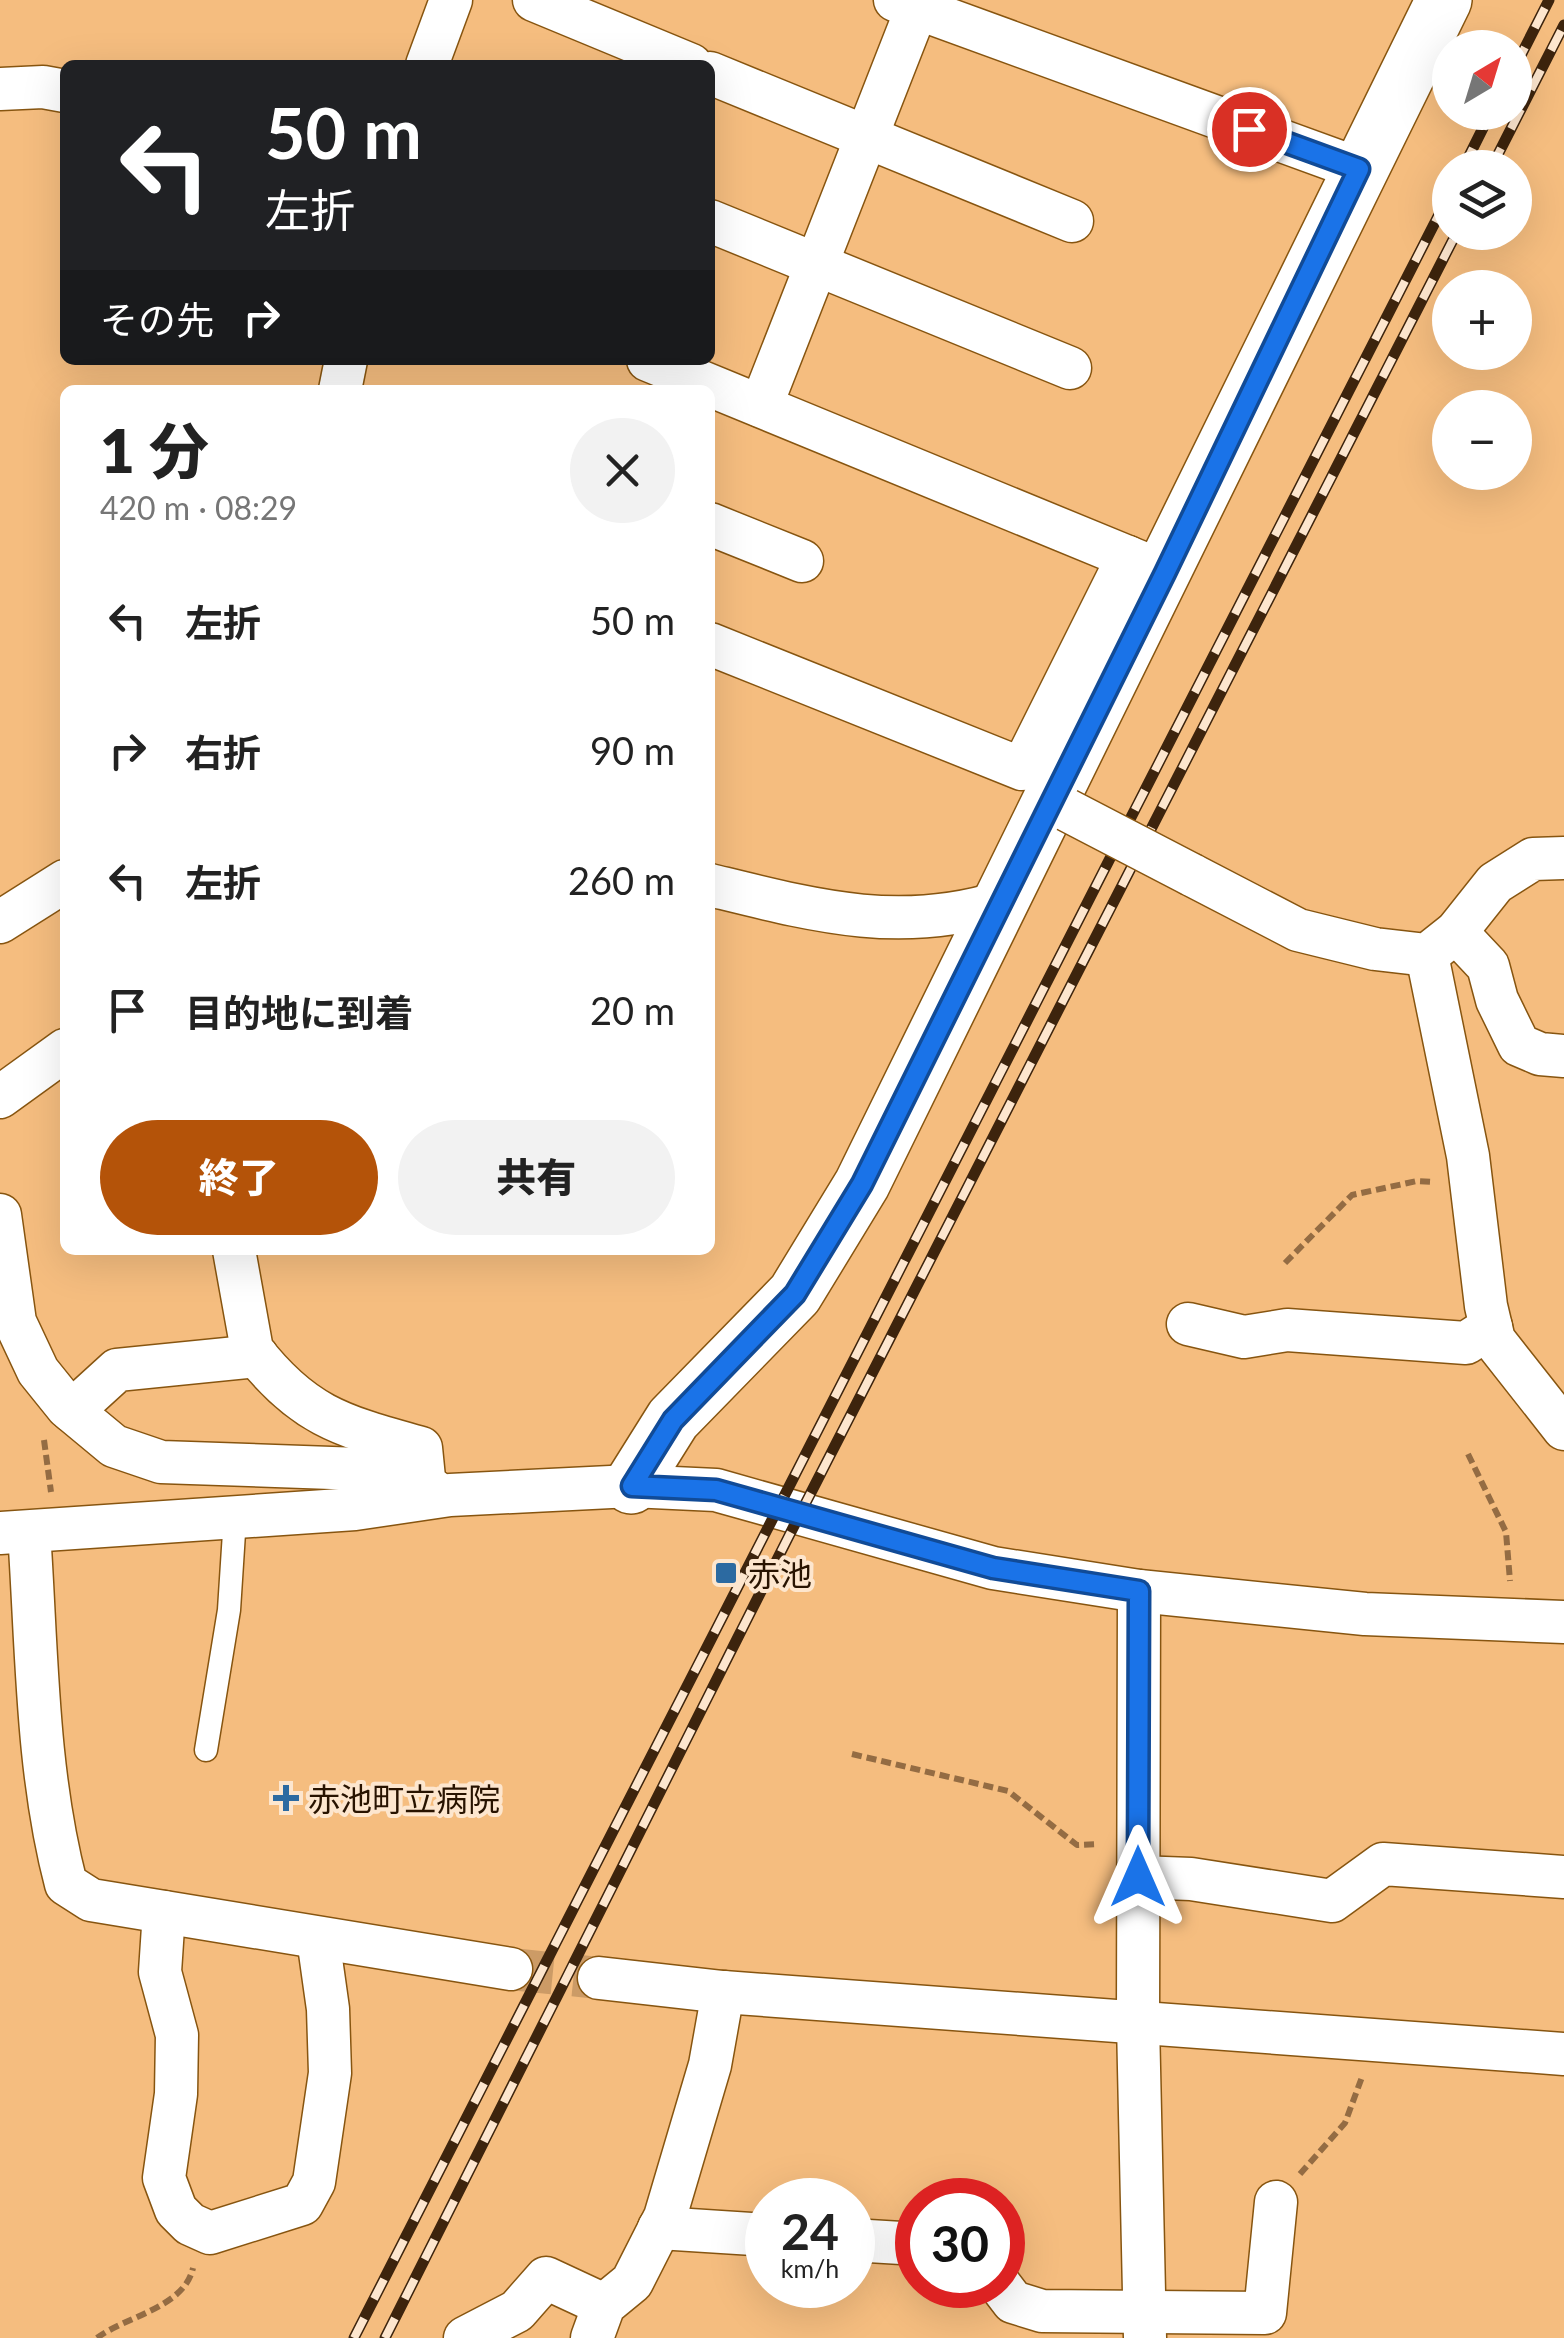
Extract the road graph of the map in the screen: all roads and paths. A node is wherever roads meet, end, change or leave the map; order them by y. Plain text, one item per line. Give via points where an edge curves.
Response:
1 (451, 0) edge
2 (534, 0) edge
3 (1444, 0) edge
4 (906, 4) edge
5 (429, 60) edge
6 (678, 60) edge
7 (715, 75) edge
8 (0, 88) edge
9 (60, 90) edge
10 (866, 138) junction
11 (1359, 169) junction
12 (1072, 221) dead end
13 (715, 223) edge
14 (817, 264) junction
15 (1070, 368) dead end
16 (661, 373) edge
17 (697, 385) edge
18 (715, 391) edge
19 (761, 406) junction
20 (715, 526) edge
21 (802, 561) dead end
22 (1146, 565) junction
23 (715, 646) edge
24 (1058, 806) junction
25 (1564, 858) edge
26 (60, 884) edge
27 (715, 887) edge
28 (1002, 902) junction
29 (0, 922) edge
30 (1442, 944) junction
31 (1564, 1056) edge
32 (56, 1063) edge
33 (0, 1097) edge
34 (1471, 1183) junction
35 (0, 1215) edge
36 (244, 1255) edge
37 (1285, 1263) dead end
38 (1188, 1324) dead end
39 (1491, 1328) junction
40 (256, 1356) junction
41 (57, 1419) junction
42 (1564, 1429) edge
43 (1468, 1454) dead end
44 (632, 1486) junction
45 (438, 1492) junction
46 (235, 1517) junction
47 (28, 1532) edge
48 (1139, 1591) junction
49 (1511, 1592) dead end
50 (1564, 1622) edge
51 (206, 1750) dead end
52 (852, 1754) dead end
53 (1112, 1843) dead end
54 (1138, 1877) junction
55 (1564, 1877) edge
56 (164, 1912) junction
57 (318, 1938) junction
58 (511, 1969) tunnel mouth
59 (600, 1978) tunnel mouth
60 (723, 1992) junction
61 (1138, 2023) junction
62 (1381, 2040) junction
63 (1564, 2054) edge
64 (1276, 2202) joint
65 (659, 2228) junction
66 (202, 2230) junction
67 (745, 2234) edge
68 (1025, 2306) edge
69 (598, 2322) edge
70 (1144, 2325) edge
71 (97, 2338) edge
72 (465, 2338) edge

1 - 5 street
2 - 6 street
3 - 11 street
4 - 10 street
4 - 11 street
7 - 10 street
8 - 9 street
10 - 12 street
10 - 14 street
11 - 22 street
13 - 14 street
14 - 15 street
14 - 19 street
16 - 17 street
18 - 19 street
19 - 22 street
20 - 21 street
22 - 23 street via 1022,768
22 - 24 street
24 - 28 street
24 - 30 street, bridge via 1298,930 1375,949
25 - 30 street via 1533,859 1495,883
26 - 29 street
27 - 28 street via 870,919 961,915
28 - 44 street via 862,1184 795,1294 673,1420
30 - 31 street via 1488,966 1518,1045
30 - 34 street
32 - 33 street
34 - 37 path via 1417,1181 1352,1195
34 - 39 street
35 - 41 street via 15,1322
36 - 40 street via 241,1303
38 - 39 street via 1244,1336 1287,1330 1466,1343
39 - 42 street
40 - 41 street via 117,1370
40 - 45 street via 309,1408 344,1426 422,1448
41 - 45 street via 161,1462 360,1469
41 - 47 path
43 - 49 path via 1506,1532
44 - 45 street
44 - 48 street via 716,1490 993,1568
45 - 46 street via 355,1509
46 - 47 street
46 - 51 lane via 230,1610
47 - 56 street via 42,1742 66,1884 92,1900
48 - 50 street via 1365,1614
48 - 54 street
52 - 53 path via 1008,1791 1077,1845
54 - 55 street via 1332,1901 1383,1864
54 - 61 street
56 - 57 street
56 - 66 street via 160,1972 177,2035 164,2178 176,2210
57 - 58 street
57 - 66 street via 330,2073 314,2182 302,2204
59 - 60 street
60 - 61 street
60 - 65 street via 710,2065
61 - 62 street
61 - 70 street
62 - 63 street
62 - 64 path via 1344,2123
64 - 70 street via 1265,2313
65 - 67 street
65 - 69 street via 632,2282
66 - 71 path via 191,2280 168,2301
68 - 70 street
69 - 72 street via 546,2278 517,2311

